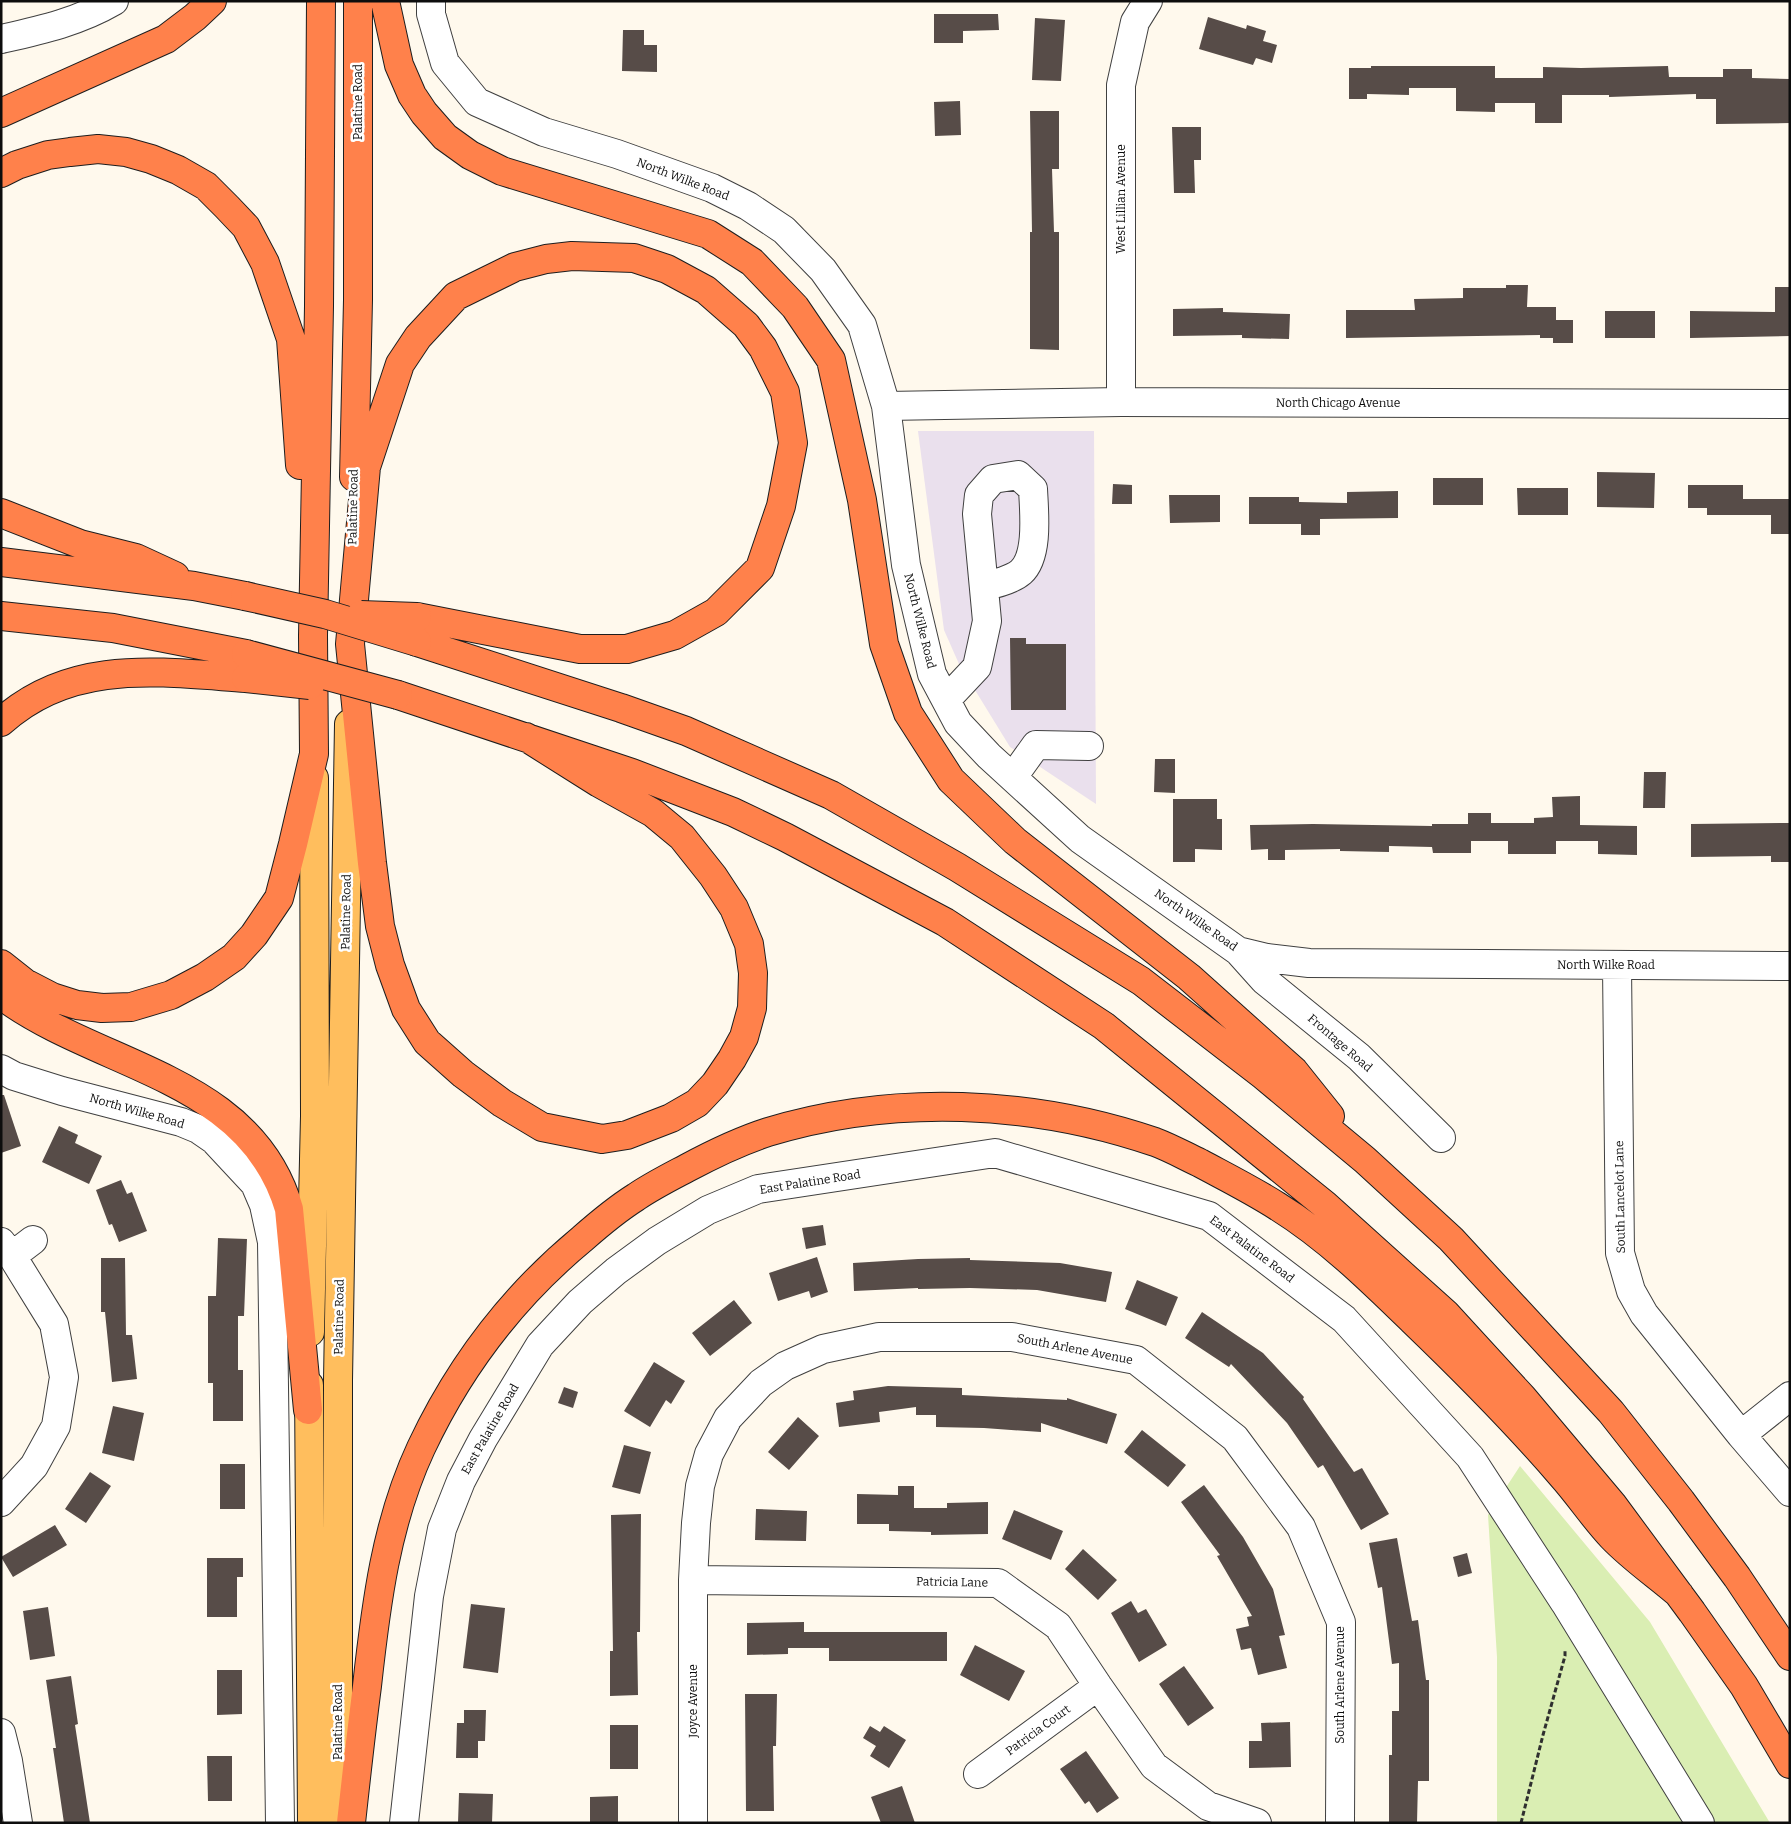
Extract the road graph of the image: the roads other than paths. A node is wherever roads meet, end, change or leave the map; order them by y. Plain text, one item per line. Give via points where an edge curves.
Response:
1 (114, 1) edge
2 (212, 1) edge
3 (322, 1) edge
4 (358, 1) edge
5 (385, 1) edge
6 (431, 1) edge
7 (1148, 1) edge
8 (1, 39) edge
9 (1, 114) edge
10 (1, 173) edge
11 (1120, 402) junction
12 (1790, 404) edge
13 (886, 406) junction
14 (1, 513) edge
15 (1, 562) edge
16 (194, 586) junction
17 (984, 586) dead end
18 (1, 616) edge
19 (319, 625) junction
20 (417, 629) junction
21 (350, 644) junction
22 (246, 666) junction
23 (946, 700) junction
24 (1, 722) edge
25 (526, 737) junction
26 (1089, 746) dead end
27 (314, 754) junction
28 (1013, 777) junction
29 (1238, 950) junction
30 (1, 964) edge
31 (1617, 964) junction
32 (1790, 966) edge
33 (1, 995) edge
34 (1, 1069) edge
35 (1441, 1138) dead end
36 (1365, 1160) junction
37 (15, 1246) edge
38 (1790, 1396) edge
39 (308, 1410) junction
40 (1741, 1435) junction
41 (1790, 1492) edge
42 (1, 1502) edge
43 (693, 1580) junction
44 (1679, 1594) junction
45 (1790, 1656) edge
46 (1098, 1686) junction
47 (1, 1734) edge
48 (1790, 1764) edge
49 (978, 1774) dead end
50 (18, 1823) edge
51 (280, 1823) edge
52 (312, 1823) edge
53 (338, 1823) edge
54 (351, 1823) edge
55 (404, 1823) edge
56 (693, 1823) edge
57 (1257, 1823) edge
58 (1340, 1823) edge
59 (1700, 1823) edge

1 - 8 street via 76,20
2 - 9 highway via 166,39
3 - 19 highway
4 - 21 highway, Palatine Road via 358,300
5 - 36 highway via 399,66 412,95 445,137 502,172 708,234 752,262 795,307 831,360 862,500 884,644 908,713 950,780 1015,841 1190,977 1294,1072
6 - 13 street, North Wilke Road via 431,14 445,63 477,102 544,132 712,188 748,206 784,230 823,270 862,325
7 - 11 street, West Lillian Avenue via 1135,22 1120,85
10 - 19 highway via 55,154 98,149 126,152 178,170 206,186 246,227 264,263 291,339
11 - 12 street, North Chicago Avenue
11 - 13 street, North Chicago Avenue
13 - 23 street, North Wilke Road via 906,565 932,674
14 - 16 highway via 80,544 136,558
15 - 16 highway
16 - 19 highway, bridge via 245,596
17 - 23 street via 987,621 977,667
18 - 22 highway via 113,628
19 - 20 highway, bridge
19 - 27 highway
20 - 21 highway via 580,649 627,649 675,635 716,612 760,568 780,506 793,443 785,392 763,348 746,325 706,290 667,269 634,258 546,258 515,267 456,296 418,337 400,364 366,467
20 - 36 highway via 686,731 831,795 957,867 1141,981 1264,1076
21 - 25 highway via 380,926 406,1010 427,1042 463,1074 542,1127 602,1139 627,1135 671,1118 697,1103 732,1059 744,1037 752,1008 753,972 749,944 734,908 682,837 652,813
21 - 53 main road, Palatine Road via 338,1380
22 - 24 highway via 98,675 48,690
22 - 25 highway, bridge via 408,698
23 - 28 street, North Wilke Road via 958,723
25 - 44 highway via 691,795 785,837 944,922 1104,1026 1326,1205 1446,1314 1523,1398 1601,1491
26 - 28 street via 1036,745
27 - 30 highway via 279,898 254,935 234,957 205,977 170,995 131,1007 102,1008 77,1006 52,997 25,983
27 - 39 main road via 315,1116
28 - 29 street, North Wilke Road via 1080,839
29 - 31 street, North Wilke Road via 1267,958 1309,963
29 - 35 street, Frontage Road via 1264,980 1359,1057
31 - 32 street, North Wilke Road
31 - 40 street, South Lancelot Lane via 1620,1253 1631,1291 1644,1314
33 - 39 highway via 34,1017 181,1086 224,1113 251,1138 275,1173 289,1209
34 - 51 street, North Wilke Road via 62,1091 154,1114 198,1129 214,1140 255,1184 264,1205 272,1242
36 - 45 highway via 1451,1239 1611,1412 1737,1577
37 - 42 street via 54,1324 64,1377 56,1426 34,1466
38 - 40 street
39 - 52 main road
40 - 41 street, South Lancelot Lane
43 - 46 street, Patricia Lane via 998,1583 1058,1626
43 - 56 street, Joyce Avenue
43 - 58 street, South Arlene Avenue via 700,1486 709,1454 728,1418 761,1383 785,1366 823,1350 879,1337 1012,1337 1136,1360 1235,1438 1301,1527 1341,1622
44 - 48 highway via 1744,1686
44 - 54 highway via 1613,1538 1508,1416 1369,1277 1280,1207 1159,1143 1074,1119 1003,1109 916,1107 871,1111 768,1132 718,1151 635,1197 550,1266 477,1349 437,1414 402,1493 391,1532 375,1615
46 - 49 street, Patricia Court
46 - 57 street, Patricia Lane via 1154,1766 1208,1806
47 - 50 street
55 - 59 street, East Palatine Road via 429,1596 442,1530 482,1439 540,1345 580,1302 616,1271 708,1210 758,1189 995,1153 1210,1216 1344,1319 1470,1457 1565,1603

